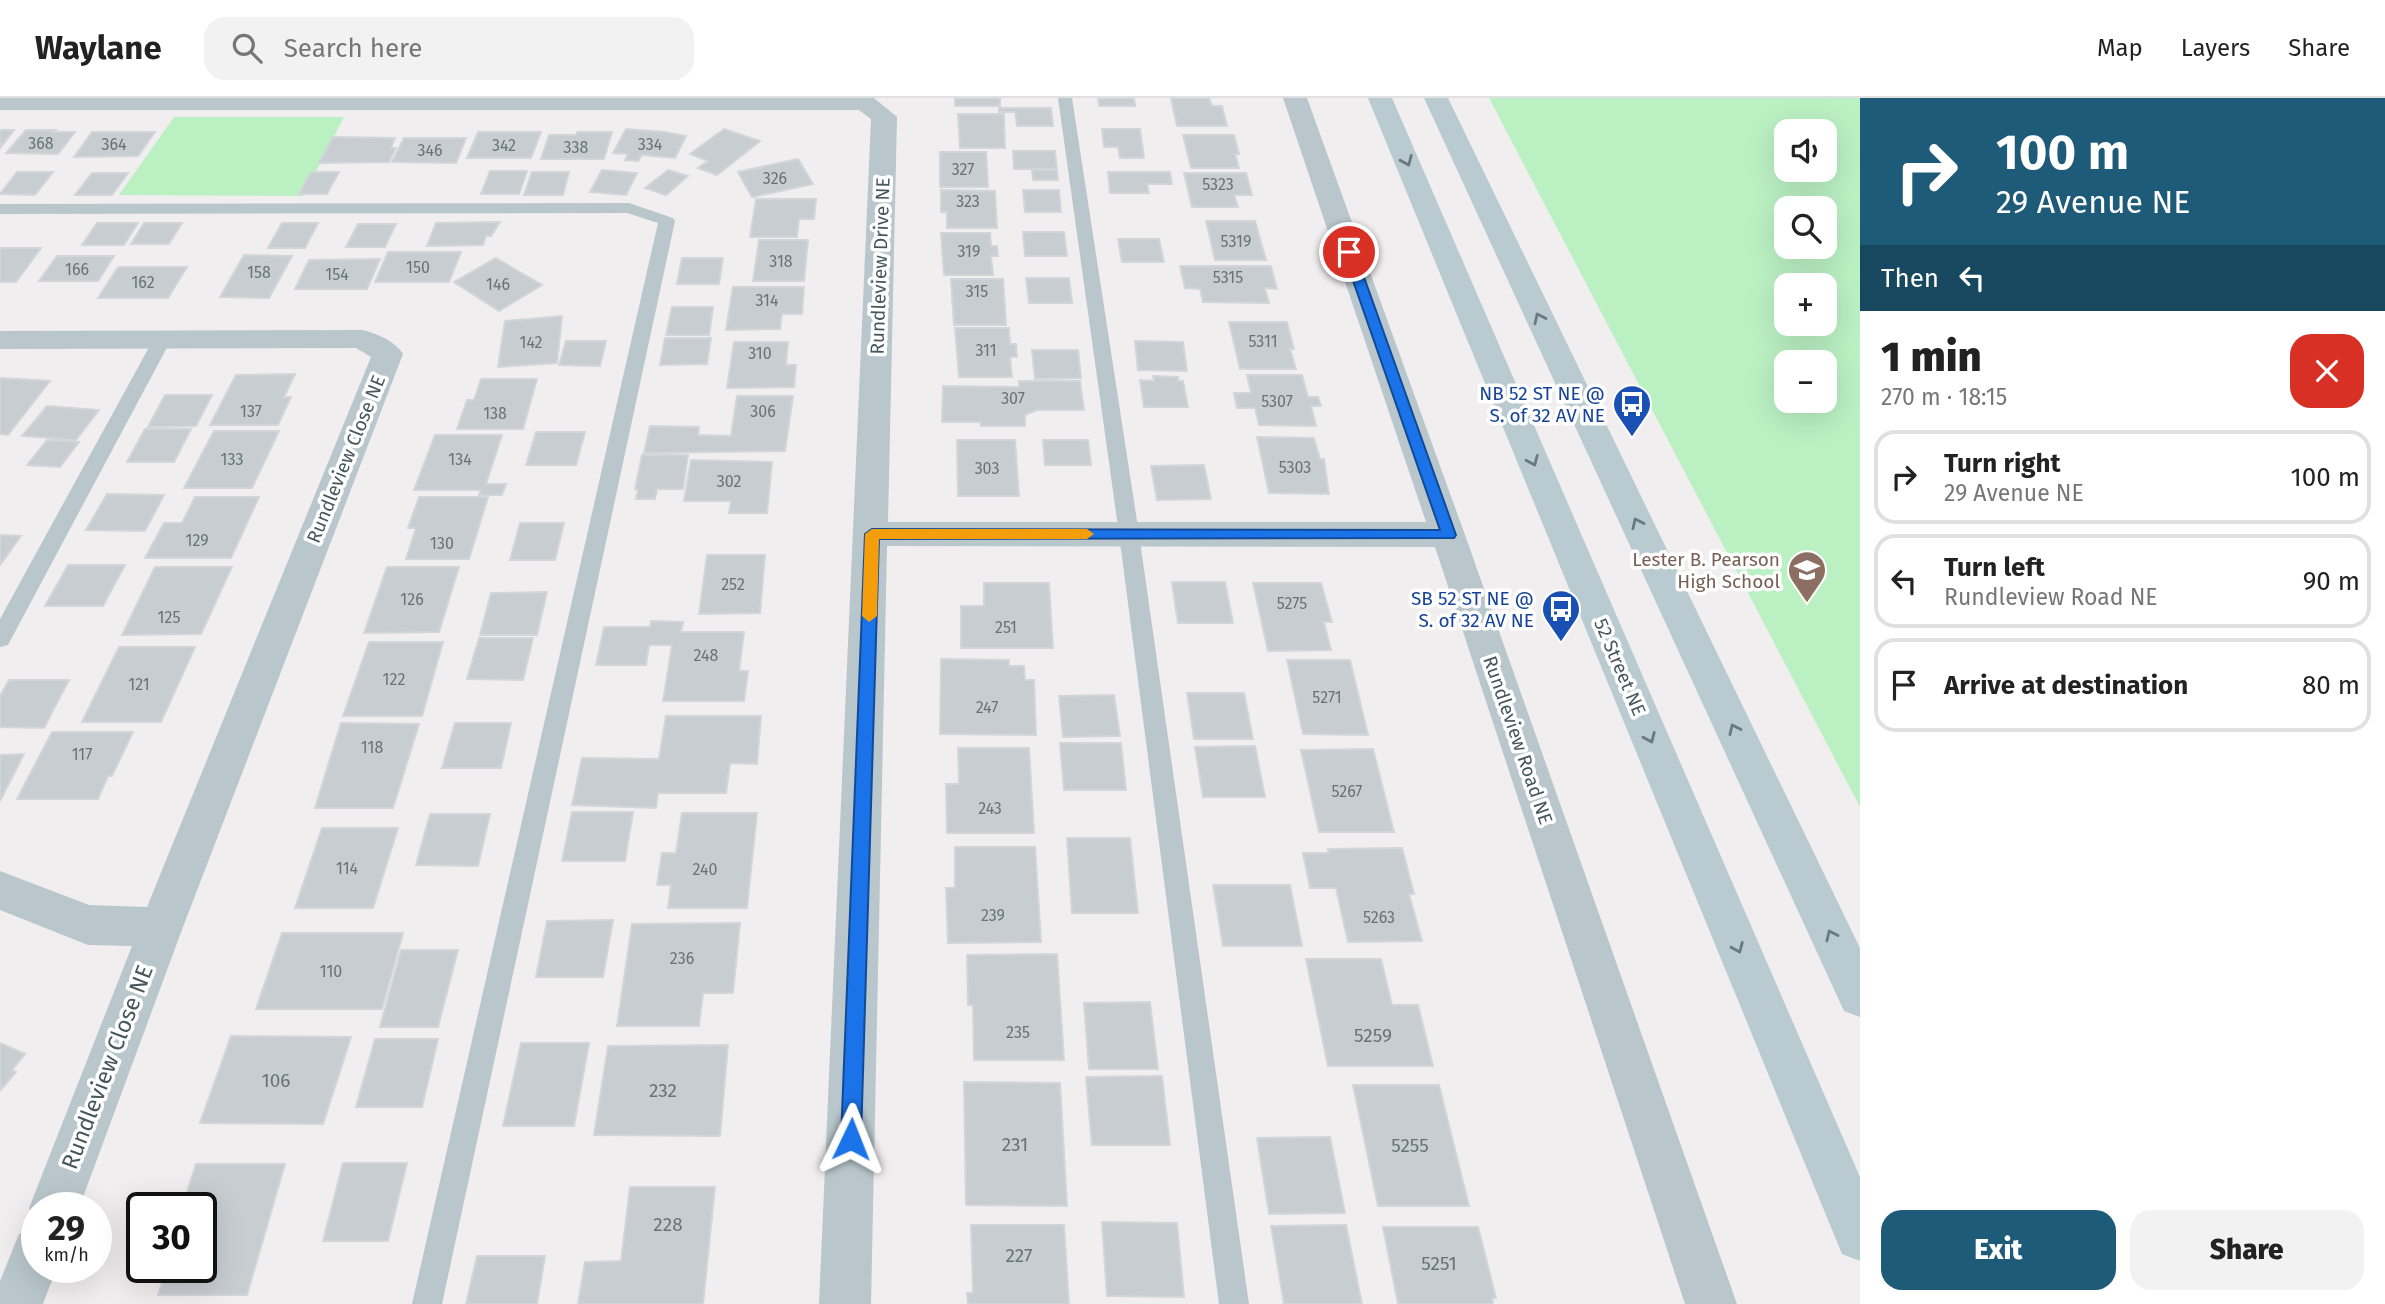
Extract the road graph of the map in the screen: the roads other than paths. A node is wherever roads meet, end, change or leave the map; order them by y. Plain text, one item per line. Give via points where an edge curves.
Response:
1 (1065, 98) edge
2 (1295, 98) edge
3 (1380, 98) edge
4 (1436, 98) edge
5 (157, 100) edge
6 (0, 103) edge
7 (0, 209) edge
8 (0, 340) edge
9 (162, 341) junction
10 (872, 534) junction
11 (1129, 534) junction
12 (1448, 535) junction
13 (0, 639) edge
14 (0, 890) edge
15 (161, 927) junction
16 (1860, 996) edge
17 (60, 1192) edge
18 (1860, 1236) edge
19 (25, 1283) edge
20 (17, 1304) edge
21 (427, 1304) edge
22 (845, 1304) edge
23 (1234, 1304) edge
24 (1711, 1304) edge

1 - 11 lane
2 - 12 street, Rundleview Road NE
3 -> 18 main road, 52 Street NE
16 -> 4 main road
5 - 6 street, Rundleview Drive NE
5 - 10 street, Rundleview Drive NE via 865,103 884,117
7 - 21 lane via 629,208 667,221
8 - 9 street, Rundleview Close NE
9 - 13 lane
9 - 15 street, Rundleview Close NE via 362,339 388,354
10 - 11 street
10 - 22 street, Rundleview Drive NE
11 - 12 street
11 - 23 lane
12 - 24 street, Rundleview Road NE
14 - 15 street via 88,925
15 - 17 street, Rundleview Close NE
19 - 20 street

